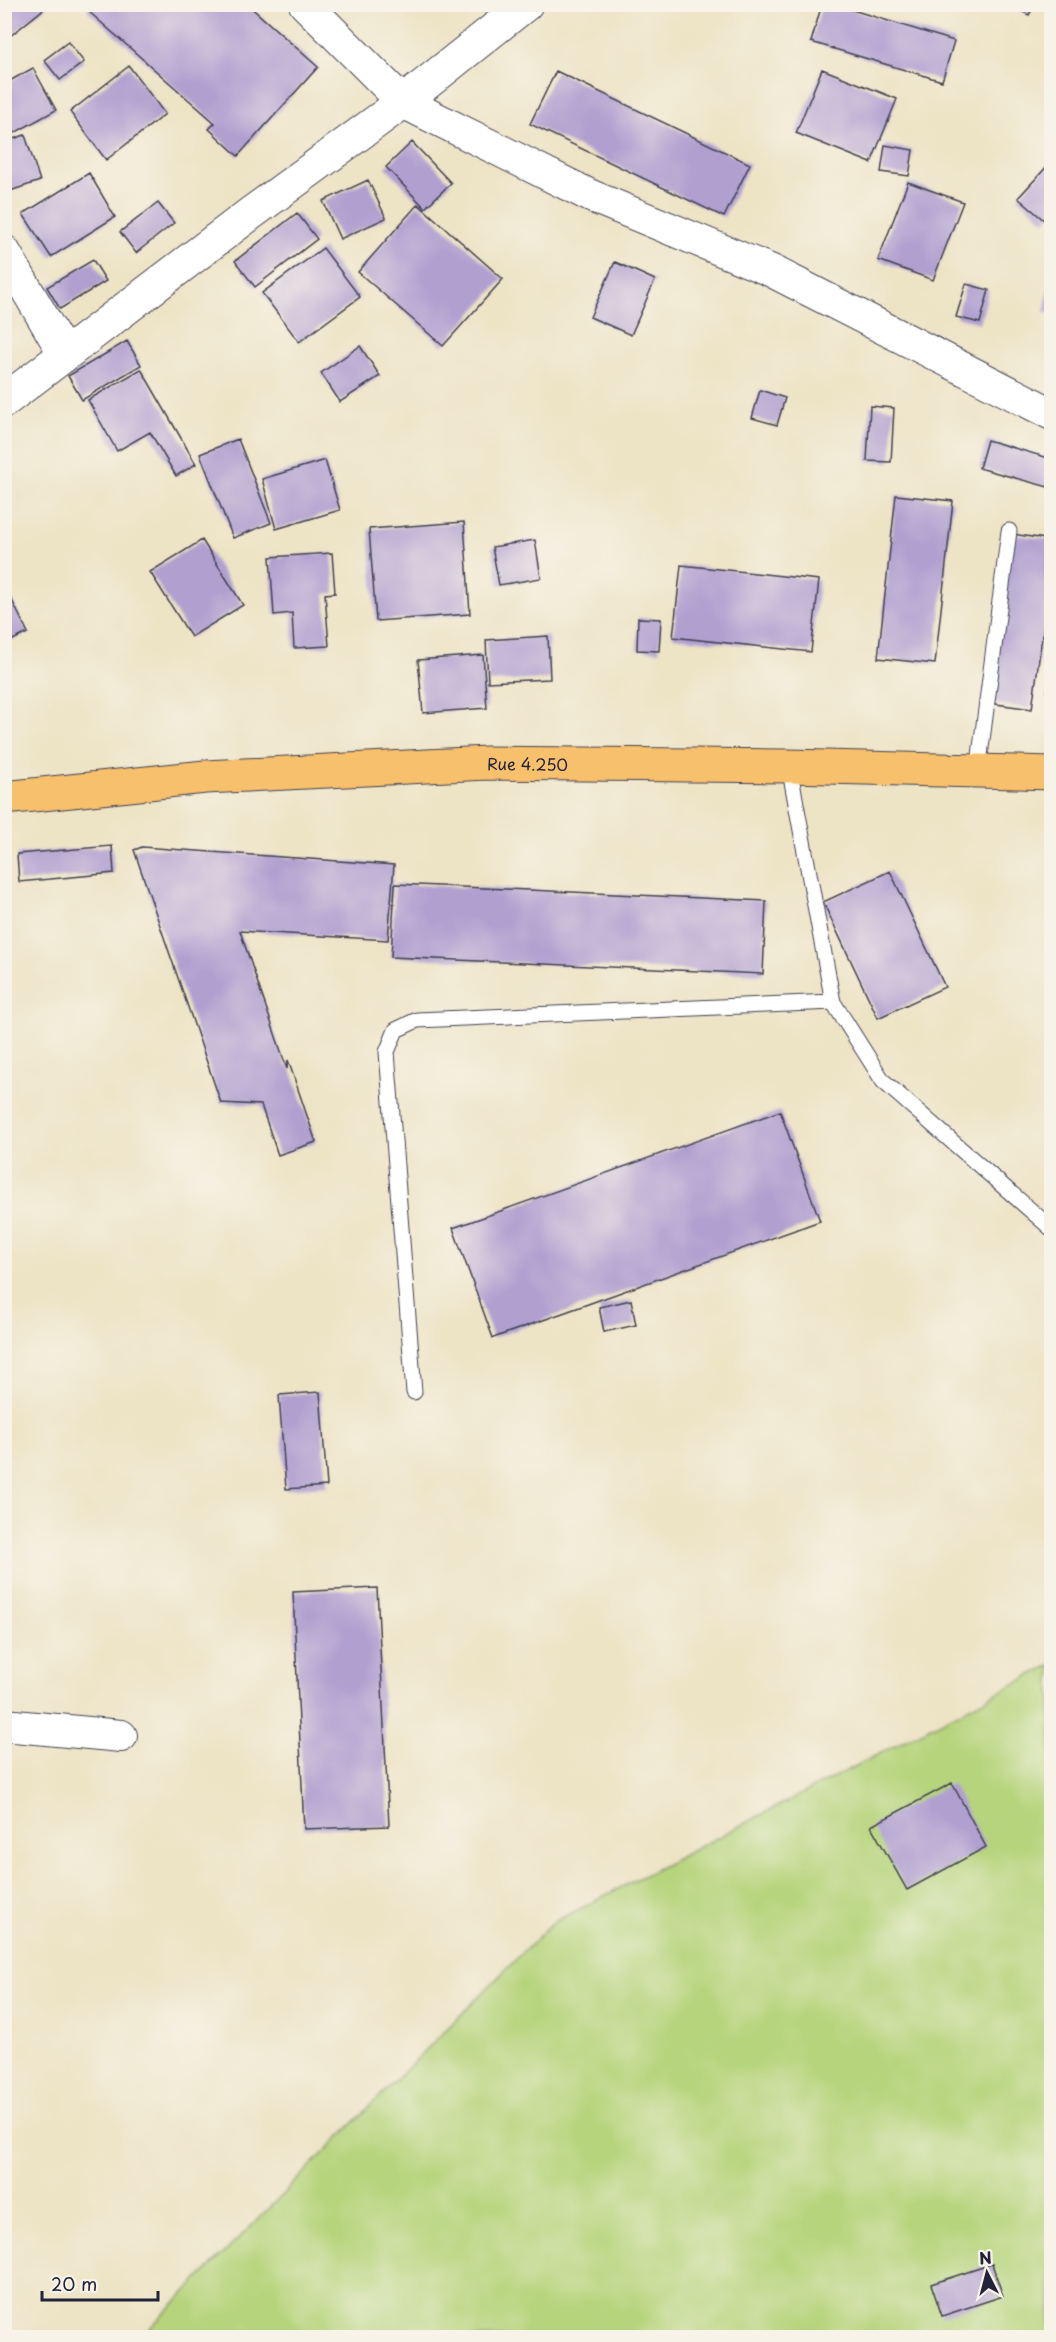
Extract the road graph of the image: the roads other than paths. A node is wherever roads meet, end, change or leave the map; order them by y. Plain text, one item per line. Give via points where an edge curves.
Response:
1 (305, 4) edge
2 (526, 4) edge
3 (403, 102) junction
4 (4, 251) edge
5 (65, 355) junction
6 (4, 401) edge
7 (1052, 414) edge
8 (1009, 531) dead end
9 (789, 766) junction
10 (978, 771) junction
11 (1052, 773) edge
12 (4, 798) edge
13 (833, 1002) junction
14 (1052, 1230) edge
15 (414, 1392) dead end
16 (4, 1725) edge
17 (121, 1736) dead end

1 - 3 street
2 - 3 street
3 - 5 street
3 - 7 street via 591,196 772,271
4 - 5 street
5 - 6 street
8 - 10 lane
9 - 10 main road, Rue 4.250
9 - 12 main road, Rue 4.250 via 487,763 205,777
9 - 13 lane
10 - 11 main road, Rue 4.250
13 - 14 lane via 883,1081
13 - 15 lane via 417,1020 396,1029 387,1052
16 - 17 street

